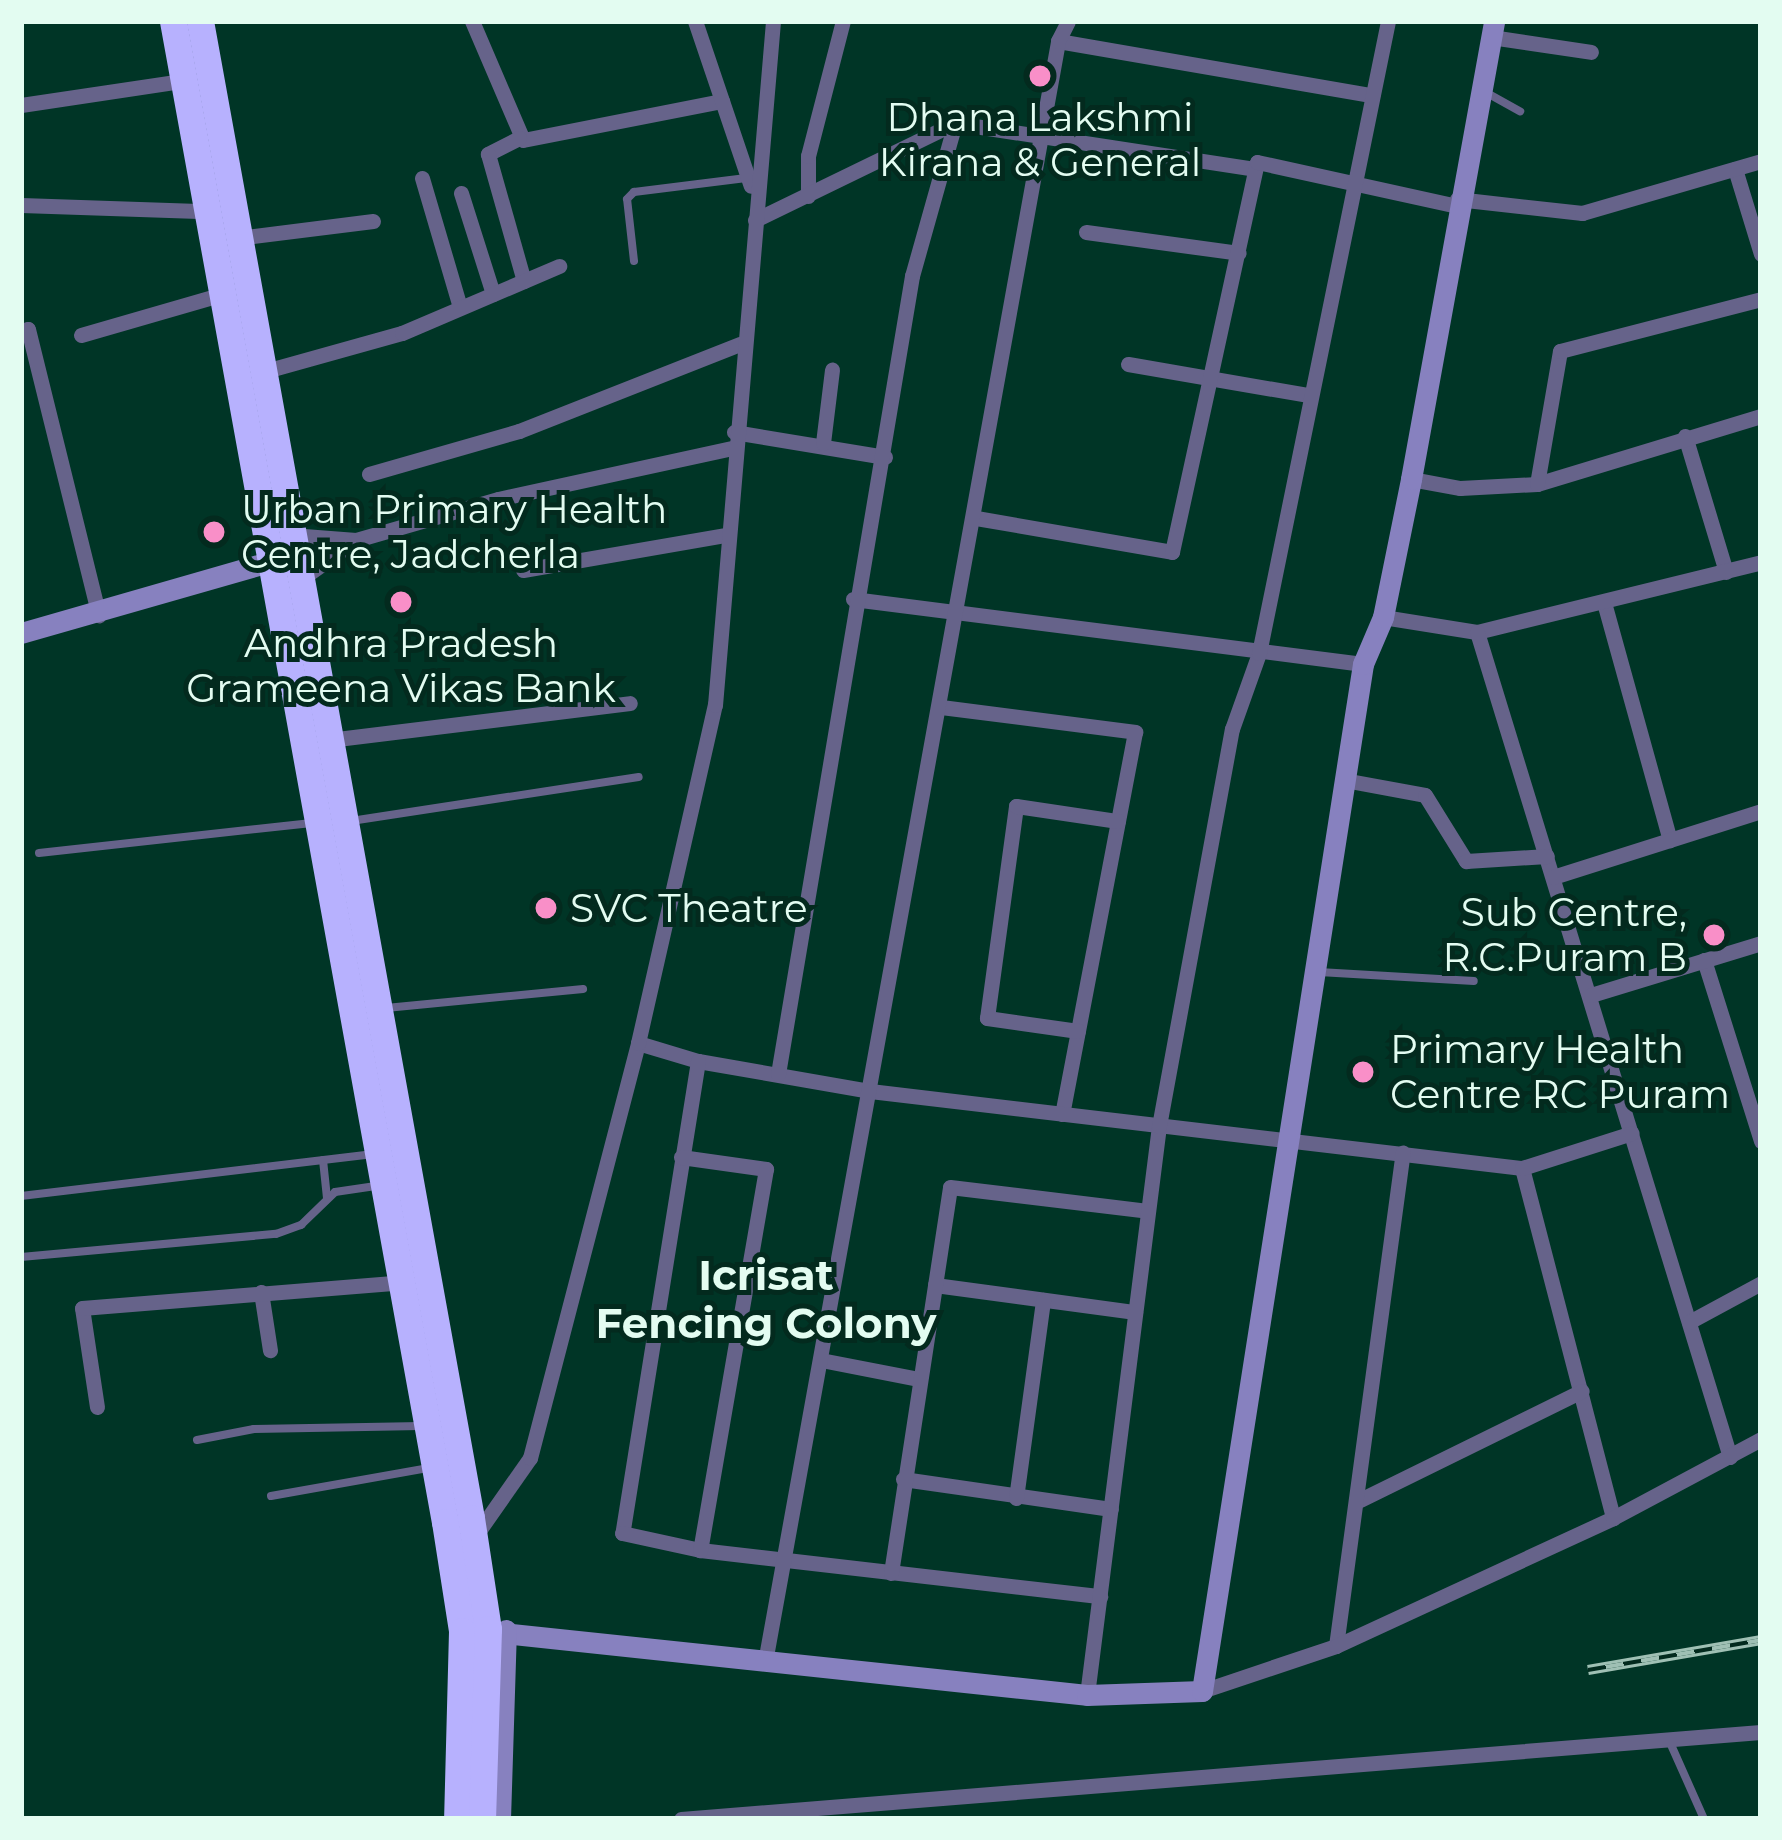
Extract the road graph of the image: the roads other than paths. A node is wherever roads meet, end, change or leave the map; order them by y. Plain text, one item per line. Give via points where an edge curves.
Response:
1 (173, 21) edge
2 (200, 21) edge
3 (472, 21) edge
4 (695, 21) edge
5 (773, 21) edge
6 (843, 21) edge
7 (1068, 21) edge
8 (1388, 21) edge
9 (1492, 29) edge
10 (1058, 41) junction
11 (1591, 52) dead end
12 (182, 81) junction
13 (1480, 90) junction
14 (1372, 95) junction
15 (722, 101) junction
16 (21, 105) edge
17 (1520, 111) dead end
18 (203, 122) junction
19 (956, 123) junction
20 (1045, 136) junction
21 (519, 138) junction
22 (1761, 161) edge
23 (210, 164) junction
24 (1255, 169) junction
25 (1735, 169) junction
26 (422, 178) dead end
27 (1352, 180) junction
28 (751, 186) junction
29 (461, 193) dead end
30 (808, 196) junction
31 (1457, 203) junction
32 (21, 205) edge
33 (206, 211) junction
34 (755, 220) junction
35 (373, 221) dead end
36 (1086, 232) dead end
37 (237, 238) junction
38 (1239, 253) junction
39 (1761, 254) edge
40 (634, 261) dead end
41 (559, 266) dead end
42 (524, 281) junction
43 (493, 294) junction
44 (220, 295) junction
45 (1761, 299) edge
46 (460, 308) junction
47 (21, 331) edge
48 (81, 335) dead end
49 (740, 344) junction
50 (1128, 364) dead end
51 (832, 370) dead end
52 (262, 372) junction
53 (1215, 377) junction
54 (1307, 395) junction
55 (1761, 416) edge
56 (1684, 436) junction
57 (733, 440) junction
58 (823, 443) junction
59 (885, 458) junction
60 (369, 475) dead end
61 (1411, 479) junction
62 (1537, 484) junction
63 (976, 518) junction
64 (291, 535) junction
65 (726, 535) junction
66 (356, 540) junction
67 (268, 562) junction
68 (1761, 562) edge
69 (523, 570) dead end
70 (1726, 572) junction
71 (300, 580) junction
72 (853, 599) junction
73 (1605, 606) junction
74 (958, 614) junction
75 (99, 615) junction
76 (1383, 617) junction
77 (22, 631) edge
78 (1477, 632) junction
79 (1259, 653) junction
80 (1363, 664) junction
81 (630, 703) dead end
82 (941, 707) junction
83 (329, 740) junction
84 (639, 777) dead end
85 (1344, 780) junction
86 (1761, 811) edge
87 (1118, 821) junction
88 (330, 822) junction
89 (1670, 840) junction
90 (38, 853) dead end
91 (1547, 856) junction
92 (1553, 877) junction
93 (1761, 943) edge
94 (1704, 960) junction
95 (1312, 971) junction
96 (1474, 981) dead end
97 (583, 989) dead end
98 (1591, 995) junction
99 (378, 1009) junction
100 (1078, 1030) junction
101 (638, 1043) junction
102 (374, 1060) junction
103 (698, 1061) junction
104 (1761, 1073) edge
105 (778, 1074) junction
106 (1742, 1080) junction
107 (870, 1091) junction
108 (1062, 1114) junction
109 (1159, 1126) junction
110 (1632, 1132) junction
111 (1283, 1138) junction
112 (1761, 1141) edge
113 (378, 1153) junction
114 (1403, 1153) junction
115 (681, 1157) junction
116 (322, 1160) junction
117 (1522, 1168) junction
118 (383, 1186) junction
119 (21, 1196) edge
120 (327, 1199) junction
121 (1148, 1211) junction
122 (21, 1257) edge
123 (402, 1282) junction
124 (1761, 1283) edge
125 (935, 1285) junction
126 (261, 1292) junction
127 (1043, 1300) junction
128 (1136, 1312) junction
129 (1689, 1322) junction
130 (270, 1350) dead end
131 (820, 1360) junction
132 (920, 1379) junction
133 (1582, 1391) junction
134 (97, 1407) dead end
135 (428, 1425) junction
136 (1761, 1439) edge
137 (197, 1440) dead end
138 (1730, 1457) junction
139 (436, 1468) junction
140 (903, 1479) junction
141 (271, 1496) dead end
142 (1016, 1498) junction
143 (1360, 1500) junction
144 (1111, 1508) junction
145 (1613, 1518) junction
146 (474, 1538) junction
147 (700, 1550) junction
148 (784, 1561) junction
149 (891, 1573) junction
150 (1100, 1595) junction
151 (485, 1630) junction
152 (1336, 1646) junction
153 (765, 1662) junction
154 (1202, 1691) junction
155 (1087, 1695) junction
156 (1761, 1732) edge
157 (1667, 1737) junction
158 (457, 1819) edge
159 (482, 1819) edge
160 (500, 1819) edge
161 (681, 1819) edge
162 (1704, 1819) edge

1 - 12 highway
2 - 18 highway
3 - 21 street
4 - 15 street
5 - 28 street
6 - 30 street via 808,156
7 - 10 street
8 - 14 street
9 - 11 street
9 - 13 street
10 - 14 street
10 - 20 street
12 - 16 street
12 - 18 highway
13 - 17 lane
13 - 31 street
14 - 27 street
15 - 21 street
15 - 28 street
18 - 23 highway
19 - 20 street
19 - 30 street
19 - 59 street via 911,276
20 - 24 street
20 - 63 street
21 - 42 street via 492,148 488,159
22 - 25 street
23 - 33 highway
23 - 37 highway
24 - 27 street via 1257,162
24 - 38 street
25 - 31 street via 1582,213
25 - 39 street
26 - 46 street
27 - 31 street
27 - 54 street
28 - 34 street
28 - 40 lane via 634,192 627,199
29 - 43 street
30 - 34 street
31 - 61 street
32 - 33 street
33 - 44 highway
34 - 49 street
35 - 37 street
36 - 38 street
37 - 52 highway
38 - 53 street
41 - 42 street
42 - 43 street
43 - 46 street
44 - 48 street
44 - 67 highway
45 - 62 street via 1560,352
46 - 52 street
47 - 75 street via 28,329
49 - 57 street
49 - 60 street via 519,431
50 - 53 street
51 - 58 street
52 - 64 highway
53 - 54 street
53 - 63 street via 1172,552
54 - 79 street
55 - 56 street
56 - 62 street
56 - 70 street
57 - 58 street
57 - 65 street
57 - 66 street
58 - 59 street
59 - 72 street
61 - 62 street via 1460,488
61 - 76 street
63 - 74 street
64 - 66 street
64 - 71 highway
65 - 69 street
65 - 101 street via 715,705
66 - 71 street
67 - 75 street
67 - 88 highway
68 - 70 street
70 - 73 street
71 - 83 highway
72 - 74 street
72 - 105 street
73 - 78 street
73 - 89 street
74 - 79 street
74 - 82 street
75 - 77 street
76 - 78 street
76 - 80 street
78 - 91 street
79 - 80 street
79 - 109 street via 1232,729
80 - 85 street
81 - 83 street
82 - 87 street via 1135,732
82 - 107 street
83 - 88 highway
84 - 88 lane
85 - 91 street via 1425,795 1466,861
85 - 95 street
86 - 89 street
87 - 100 street
87 - 100 street via 1016,806 987,1018
88 - 90 lane
88 - 99 highway
88 - 102 highway
89 - 92 street
91 - 92 street
92 - 98 street
93 - 94 street
94 - 98 street
94 - 106 street
95 - 96 lane
95 - 111 street
97 - 99 lane
98 - 110 street
99 - 102 highway
100 - 108 street
101 - 103 street
101 - 146 street via 530,1458
102 - 113 highway
102 - 146 highway
103 - 105 street
103 - 115 street
104 - 106 street
105 - 107 street
106 - 112 street
107 - 108 street
107 - 131 street
108 - 109 street
109 - 111 street
109 - 121 street
110 - 117 street
110 - 129 street
111 - 114 street
111 - 154 street
113 - 116 lane
113 - 118 highway
114 - 117 street
114 - 143 street
115 - 147 street via 622,1533
115 - 147 street via 766,1169
116 - 119 lane
116 - 120 lane
117 - 133 street
118 - 120 lane via 344,1188
118 - 123 highway
120 - 122 lane via 301,1225 276,1234
121 - 125 street via 950,1187
121 - 128 street
123 - 126 street
123 - 135 highway
124 - 129 street
125 - 127 street
125 - 132 street
126 - 130 street
126 - 134 street via 82,1308
127 - 128 street
127 - 142 street
128 - 144 street
129 - 138 street
131 - 132 street
131 - 148 street
132 - 140 street
133 - 143 street
133 - 145 street
135 - 137 lane via 375,1433 254,1429
135 - 139 highway
136 - 138 street
138 - 145 street
139 - 141 lane
139 - 151 highway
140 - 142 street
140 - 149 street
142 - 144 street
143 - 152 street
144 - 150 street
145 - 152 street
146 - 151 highway
147 - 148 street
148 - 149 street
148 - 153 street
149 - 150 street
150 - 155 street
151 - 153 street
151 - 158 highway
151 - 159 highway
151 - 160 street
152 - 154 street
153 - 155 street
154 - 155 street
156 - 157 street
157 - 161 street
157 - 162 lane

